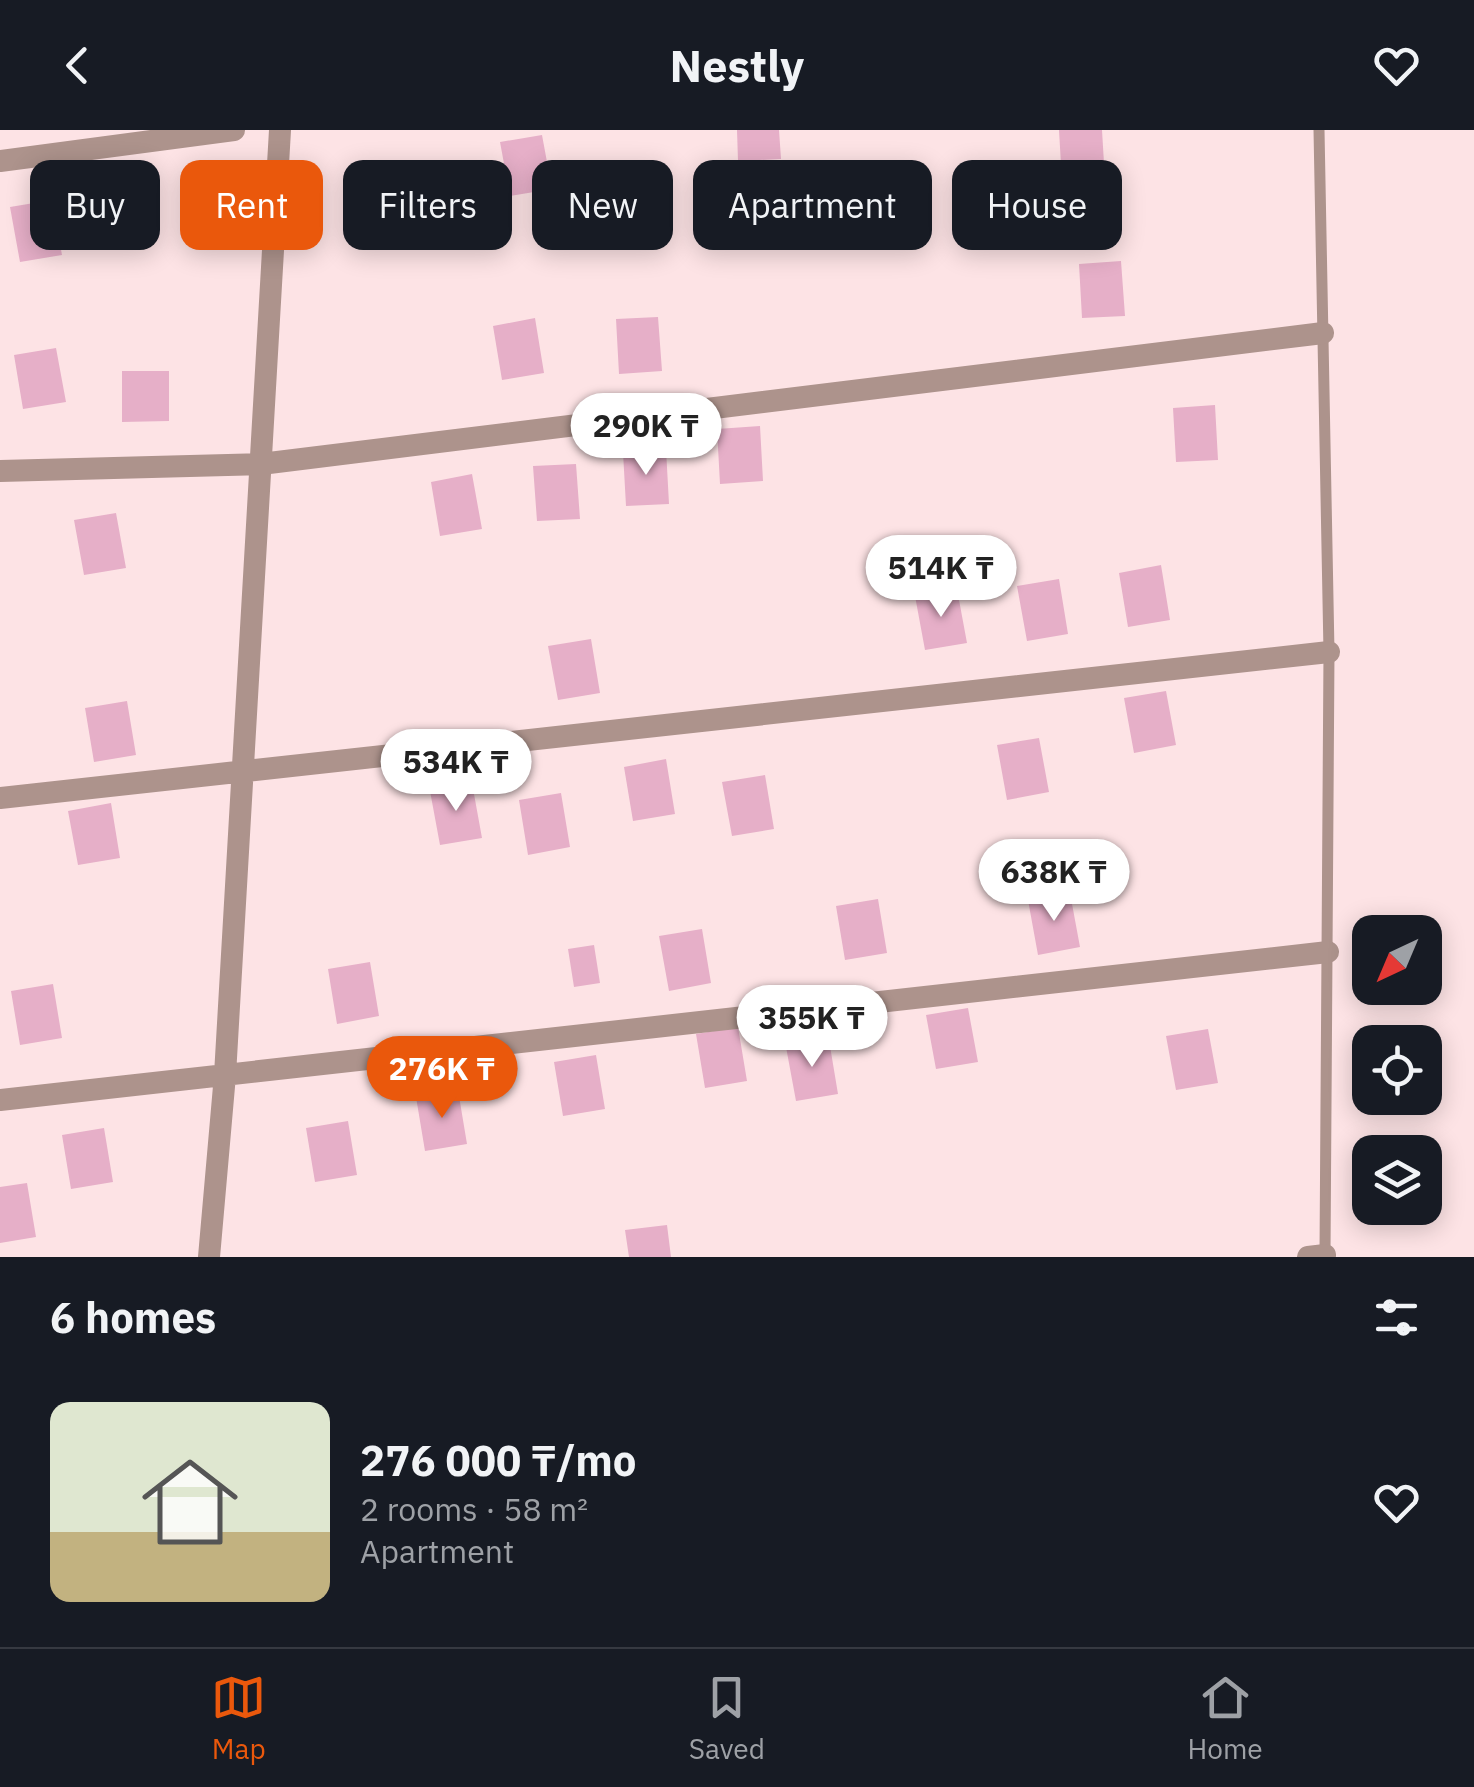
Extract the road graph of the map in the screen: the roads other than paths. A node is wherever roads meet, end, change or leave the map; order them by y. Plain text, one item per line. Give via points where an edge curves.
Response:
1 (234, 130) edge
2 (280, 130) edge
3 (1319, 130) edge
4 (0, 162) edge
5 (1323, 334) junction
6 (261, 464) junction
7 (0, 471) edge
8 (1329, 652) junction
9 (243, 772) junction
10 (0, 798) edge
11 (1328, 952) junction
12 (225, 1075) junction
13 (0, 1100) edge
14 (1320, 1256) edge
15 (209, 1257) edge

1 - 4 street
2 - 6 street
3 - 5 lane
5 - 6 street
5 - 8 lane
6 - 7 street
6 - 9 street
8 - 9 street
8 - 11 lane
9 - 10 street
9 - 12 street
11 - 12 street
11 - 14 lane
12 - 13 street
12 - 15 street

